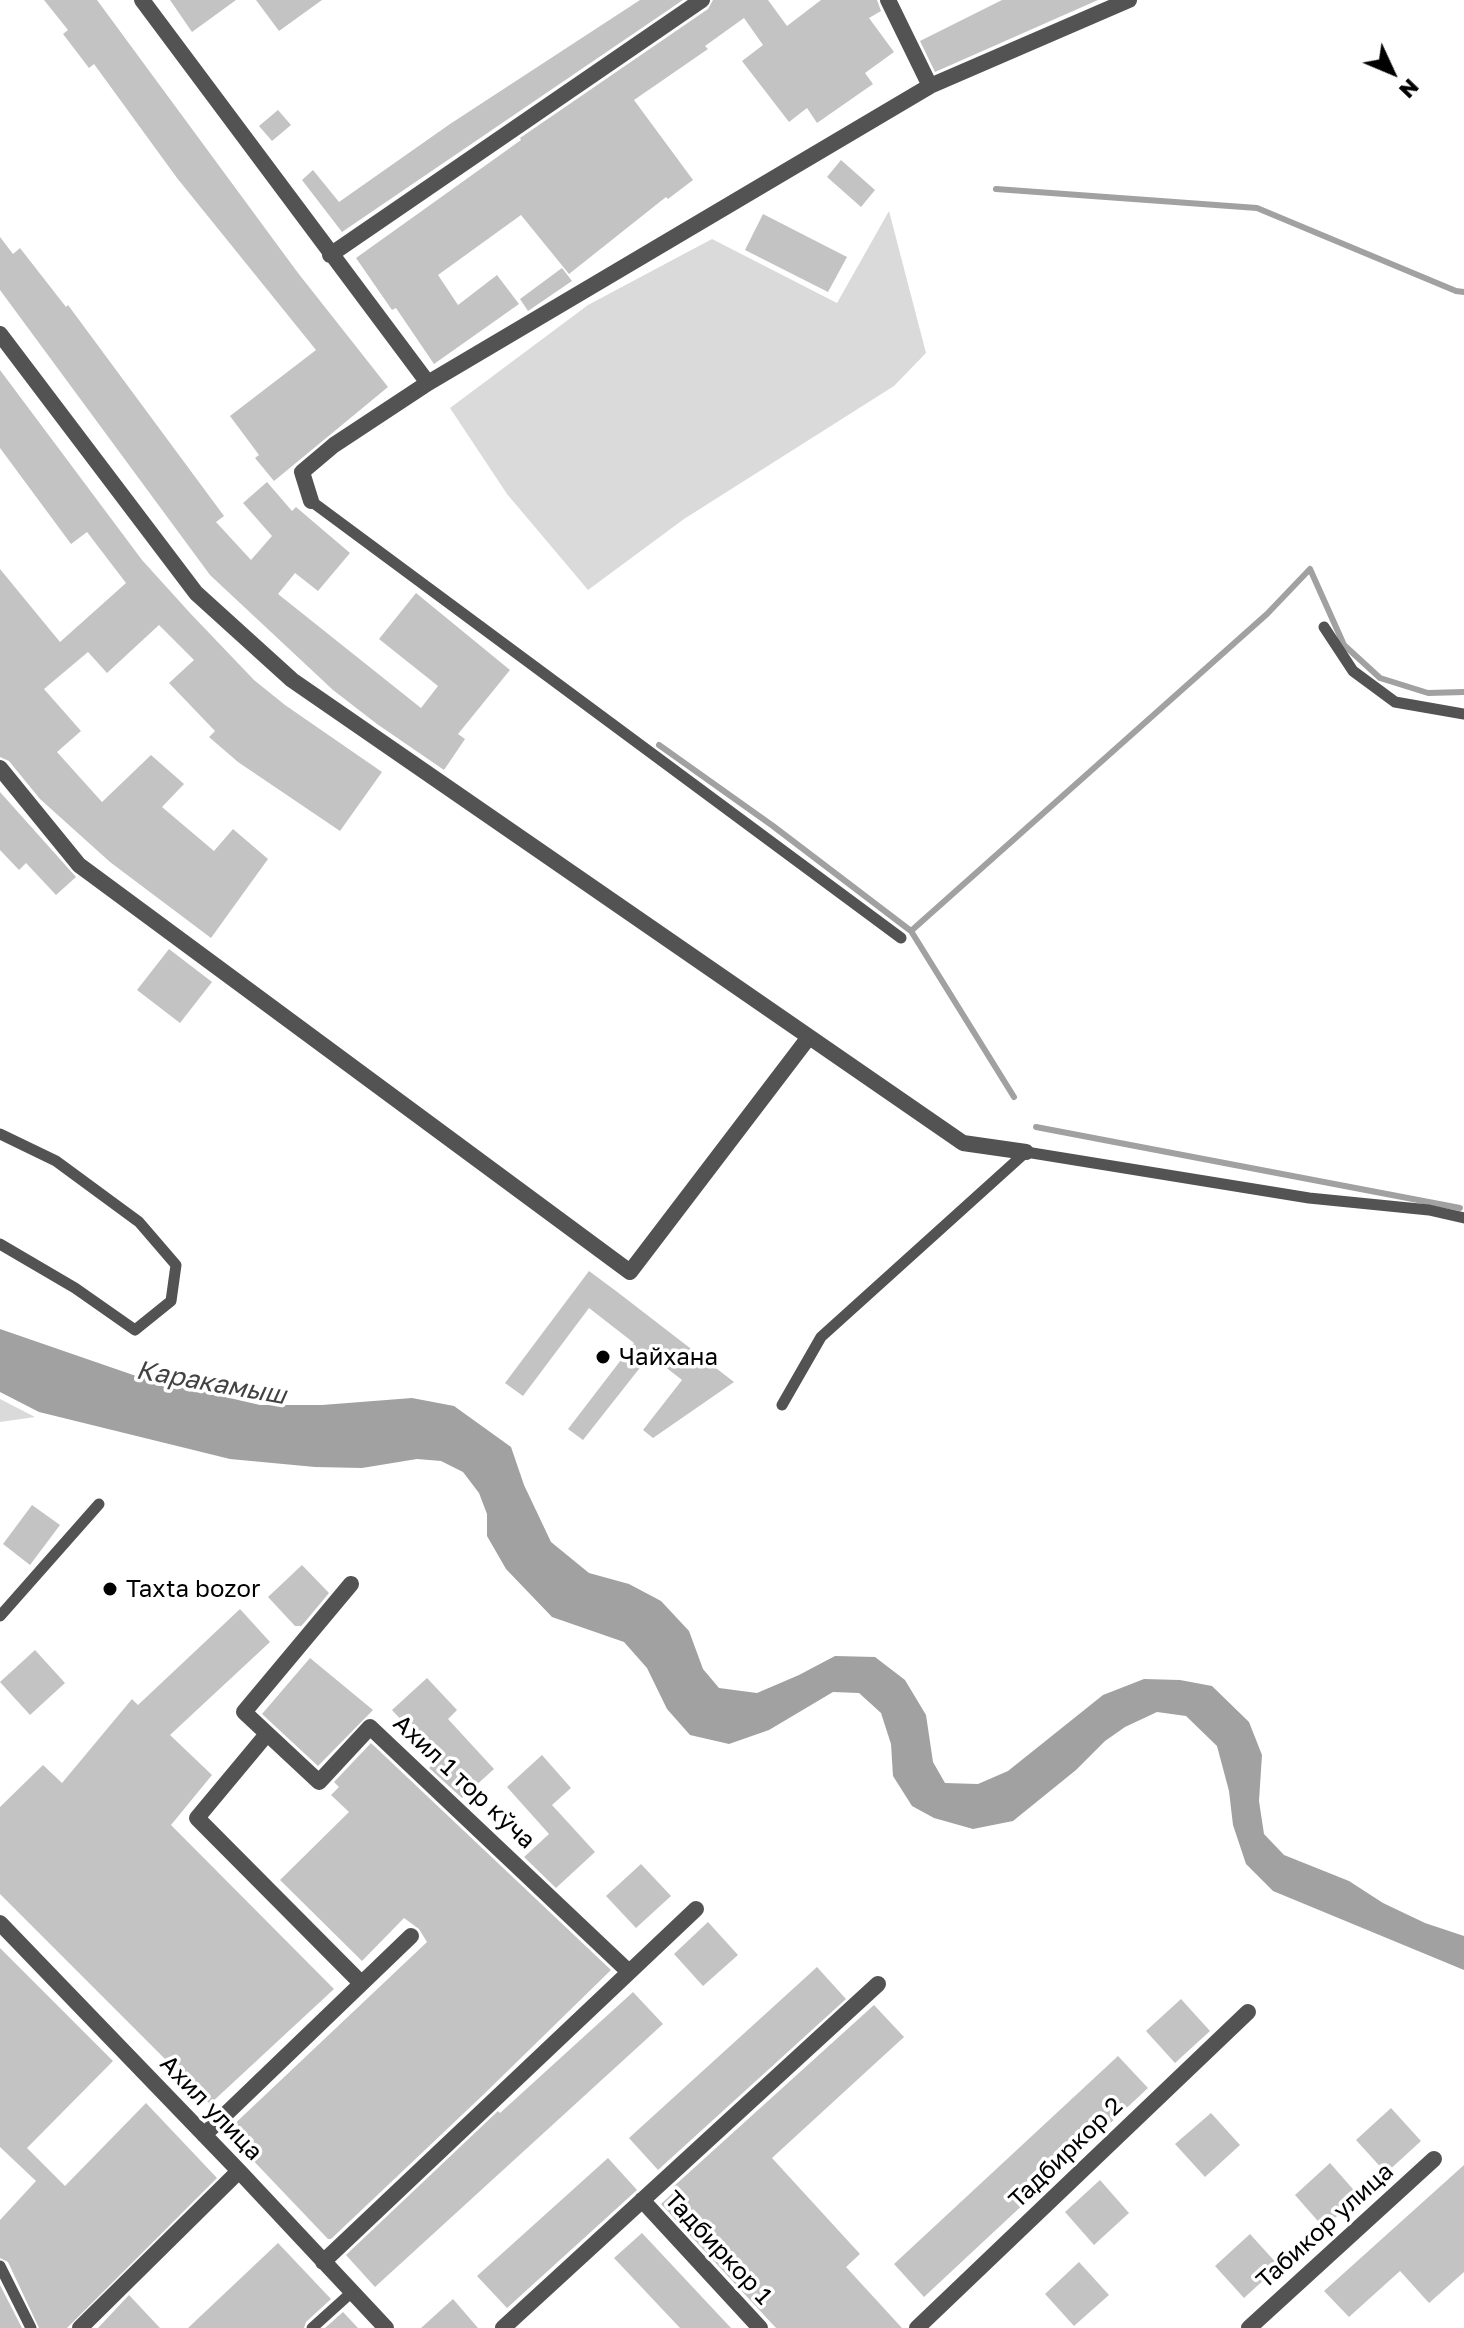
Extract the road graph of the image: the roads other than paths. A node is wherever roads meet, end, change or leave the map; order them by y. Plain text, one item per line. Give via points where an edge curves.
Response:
1 (142, 0) edge
2 (702, 0) edge
3 (888, 0) edge
4 (1129, 0) edge
5 (930, 86) junction
6 (330, 255) junction
7 (0, 334) edge
8 (428, 383) junction
9 (311, 501) joint
10 (1324, 627) dead end
11 (1464, 714) edge
12 (0, 768) edge
13 (901, 938) dead end
14 (809, 1037) junction
15 (0, 1134) edge
16 (1026, 1152) junction
17 (1464, 1218) edge
18 (0, 1244) edge
19 (782, 1405) dead end
20 (99, 1504) dead end
21 (351, 1584) dead end
22 (0, 1616) edge
23 (267, 1734) junction
24 (696, 1909) dead end
25 (0, 1923) edge
26 (411, 1936) dead end
27 (629, 1972) junction
28 (361, 1983) junction
29 (878, 1984) dead end
30 (1248, 2012) dead end
31 (204, 2135) junction
32 (1434, 2159) dead end
33 (239, 2171) junction
34 (642, 2200) junction
35 (323, 2262) junction
36 (0, 2266) edge
37 (352, 2292) junction
38 (31, 2328) edge
39 (80, 2328) edge
40 (312, 2328) edge
41 (386, 2328) edge
42 (503, 2328) edge
43 (760, 2328) edge
44 (917, 2328) edge
45 (1249, 2328) edge

1 - 6 street
2 - 6 street
3 - 5 street
4 - 5 street
5 - 8 street
6 - 8 street
7 - 14 street via 196,593 292,680
8 - 9 street via 302,472
9 - 13 lane
10 - 11 lane via 1353,671 1395,702
12 - 14 street via 79,865 630,1272
14 - 16 street via 963,1143
15 - 18 lane via 56,1161 139,1222 176,1265 171,1301 135,1330
16 - 17 lane
16 - 19 lane via 821,1337
20 - 22 lane
21 - 23 street, Ахил 1 тор кўча via 244,1712
23 - 27 street, Ахил 1 тор кўча via 319,1782 370,1727
23 - 28 street via 197,1818
24 - 27 street
25 - 31 street, Ахил улица
26 - 28 street
27 - 35 street
28 - 31 street
29 - 34 street
30 - 44 street, Тадбиркор 2
31 - 33 street, Ахил улица
32 - 45 street, Табикор улица
33 - 35 street, Ахил улица
33 - 39 street
34 - 42 street
34 - 43 street, Тадбиркор 1
35 - 37 street, Ахил улица
36 - 38 lane
37 - 40 lane
37 - 41 street, Ахил улица

